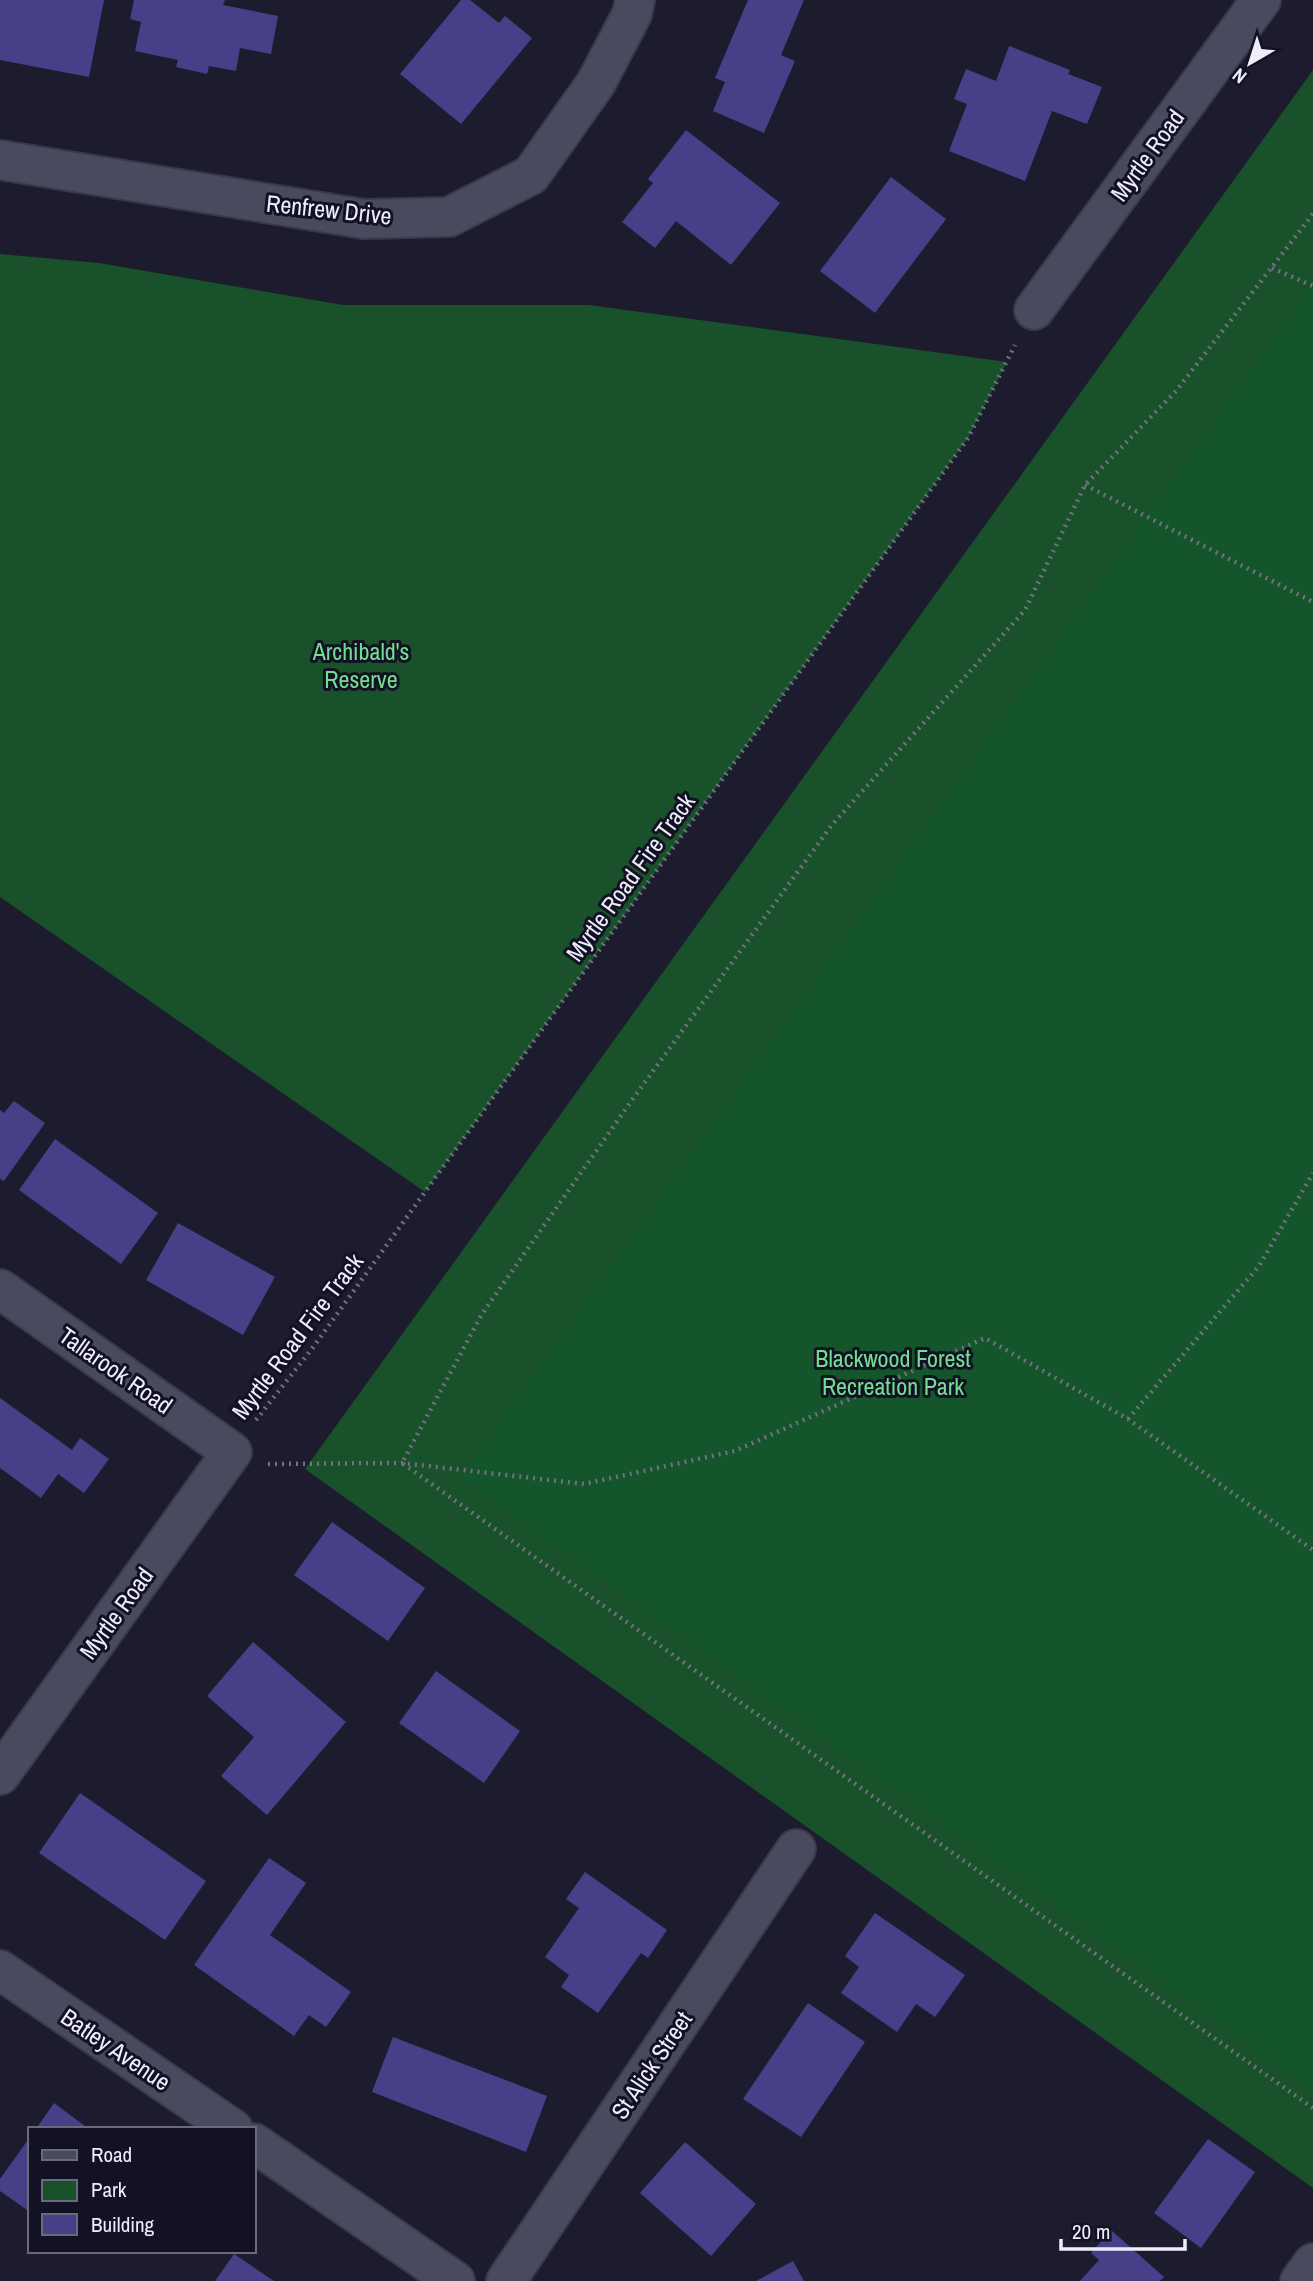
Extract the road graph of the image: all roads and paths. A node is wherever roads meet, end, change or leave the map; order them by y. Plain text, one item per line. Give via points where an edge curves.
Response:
1 (635, 0) edge
2 (1261, 0) edge
3 (0, 160) edge
4 (1313, 214) edge
5 (1272, 268) junction
6 (1313, 286) edge
7 (1034, 310) joint
8 (1085, 485) junction
9 (1313, 602) edge
10 (1313, 1172) edge
11 (0, 1289) edge
12 (1128, 1419) junction
13 (232, 1451) junction
14 (402, 1463) junction
15 (1313, 1550) edge
16 (0, 1775) edge
17 (796, 1849) dead end
18 (0, 1970) edge
19 (1313, 2108) edge
20 (230, 2127) edge
21 (256, 2144) edge
22 (1313, 2263) edge
23 (456, 2281) edge
24 (506, 2281) edge
25 (1300, 2281) edge

1 - 3 street, Renfrew Drive via 596,83 531,175 449,217 364,219
2 - 7 street, Myrtle Road
4 - 5 path
5 - 6 path
5 - 8 path via 1176,391
7 - 13 path, Myrtle Road Fire Track via 968,438 314,1346
8 - 9 path
8 - 14 path via 1025,610 823,837 482,1314
10 - 12 path via 1259,1266
11 - 13 street, Tallarook Road
12 - 14 path via 985,1338 735,1451 584,1484
12 - 15 path
13 - 14 path via 256,1464
13 - 16 street, Myrtle Road
14 - 19 path
17 - 24 street, St Alick Street
18 - 20 street, Batley Avenue
21 - 23 street
22 - 25 street

